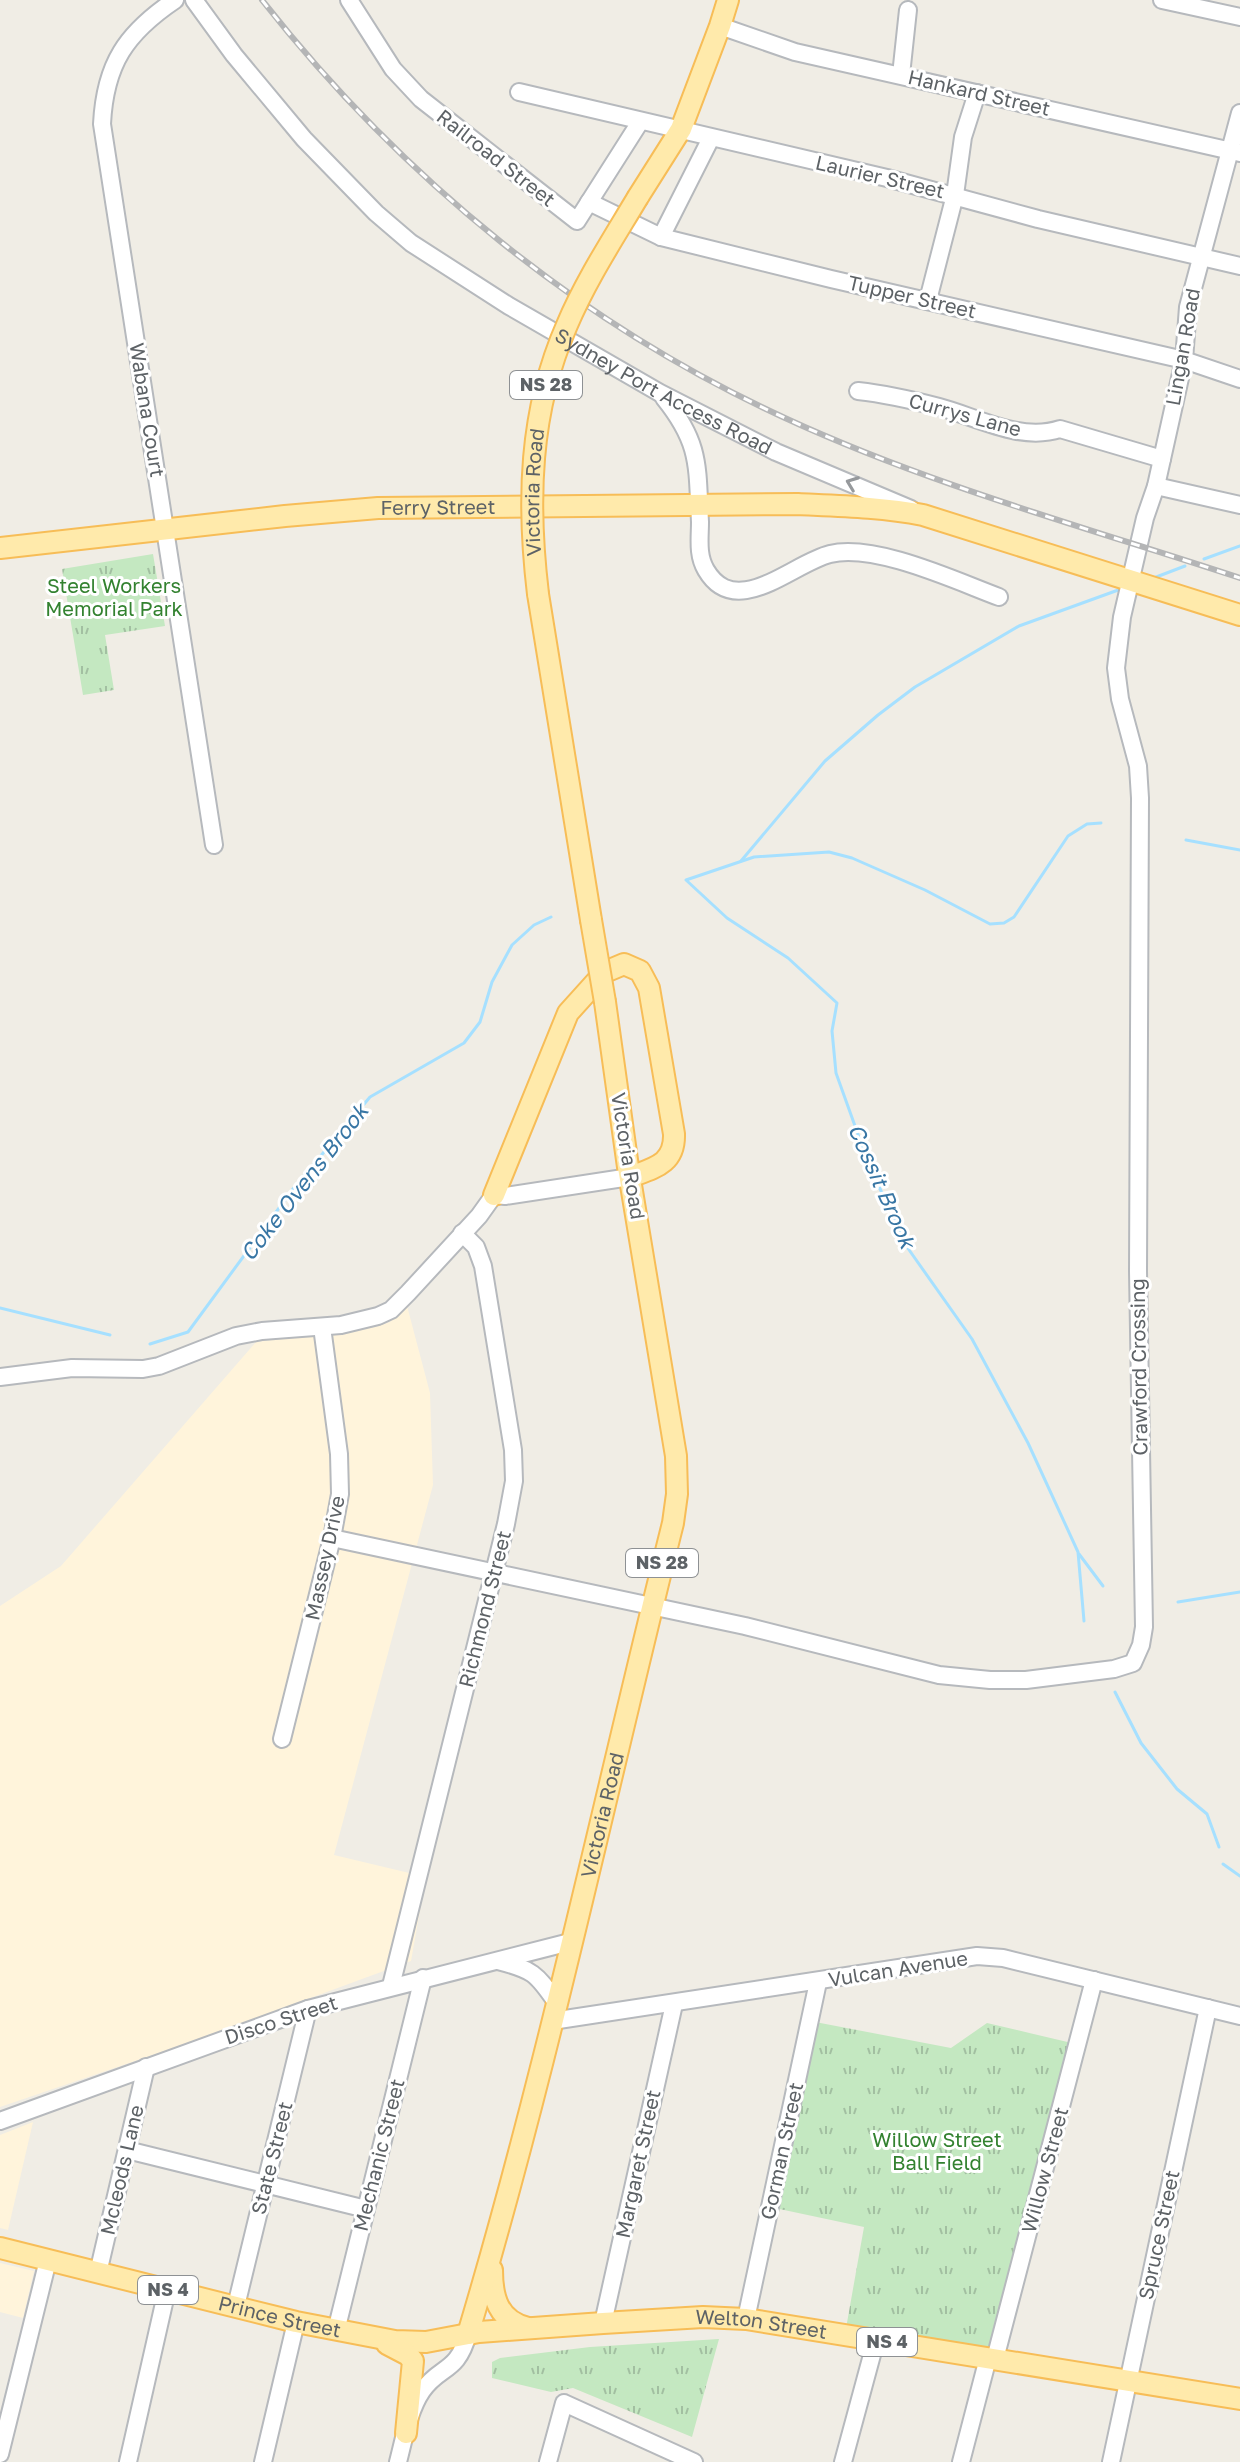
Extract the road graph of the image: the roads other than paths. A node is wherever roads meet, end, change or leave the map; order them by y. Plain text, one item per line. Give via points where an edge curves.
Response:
1 (175, 0) edge
2 (194, 0) edge
3 (349, 0) edge
4 (728, 0) edge
5 (1162, 0) edge
6 (908, 10) dead end
7 (1240, 17) edge
8 (720, 26) junction
9 (901, 75) junction
10 (519, 92) dead end
11 (977, 93) junction
12 (1240, 113) edge
13 (640, 122) junction
14 (681, 129) junction
15 (711, 138) junction
16 (1234, 152) edge
17 (955, 195) junction
18 (589, 202) junction
19 (661, 237) junction
20 (1201, 256) junction
21 (1240, 266) edge
22 (928, 300) junction
23 (1184, 360) junction
24 (1240, 379) edge
25 (858, 391) dead end
26 (660, 393) junction
27 (1162, 459) junction
28 (1156, 486) junction
29 (698, 505) junction
30 (1240, 505) edge
31 (923, 515) junction
32 (166, 530) junction
33 (0, 548) edge
34 (1131, 582) junction
35 (999, 597) dead end
36 (1240, 615) edge
37 (214, 845) dead end
38 (630, 1177) junction
39 (494, 1195) junction
40 (462, 1233) junction
41 (322, 1327) junction
42 (0, 1377) edge
43 (332, 1538) junction
44 (494, 1572) junction
45 (652, 1606) junction
46 (282, 1739) dead end
47 (570, 1942) junction
48 (497, 1961) junction
49 (423, 1978) junction
50 (1094, 1980) junction
51 (818, 1982) junction
52 (391, 1986) junction
53 (674, 2004) junction
54 (1208, 2008) junction
55 (308, 2009) junction
56 (554, 2012) junction
57 (1240, 2016) edge
58 (146, 2067) junction
59 (0, 2121) edge
60 (127, 2150) junction
61 (265, 2184) junction
62 (366, 2209) junction
63 (0, 2248) edge
64 (492, 2254) junction
65 (48, 2260) junction
66 (98, 2273) junction
67 (167, 2290) junction
68 (236, 2306) junction
69 (746, 2319) junction
70 (296, 2322) junction
71 (603, 2323) junction
72 (531, 2329) junction
73 (336, 2331) junction
74 (468, 2334) junction
75 (381, 2339) junction
76 (876, 2340) junction
77 (992, 2358) junction
78 (1127, 2382) junction
79 (1240, 2399) edge
80 (406, 2433) junction
81 (0, 2454) edge
82 (128, 2462) edge
83 (263, 2462) edge
84 (398, 2462) edge
85 (548, 2462) edge
86 (693, 2462) edge
87 (843, 2462) edge
88 (961, 2462) edge
89 (1111, 2462) edge

1 - 32 street, Wabana Court via 141,25 115,59 103,97 102,124
2 - 26 street, Sydney Port Access Road via 294,128 411,243
3 - 18 street, Railroad Street via 393,69 430,106 577,221
4 - 8 main road, Victoria Road / NS 28
5 - 7 street
6 - 9 street
8 - 9 street, Hankard Street via 795,52
8 - 14 main road, Victoria Road / NS 28
9 - 11 street, Hankard Street
10 - 13 street, Laurier Street
11 - 16 street, Hankard Street
11 - 17 street via 963,137
12 - 16 street, Lingan Road
13 - 14 street, Laurier Street
13 - 18 street
14 - 15 street, Laurier Street
14 - 38 main road, Victoria Road / NS 28, bridge via 566,325 545,390 530,491 538,594
15 - 17 street, Laurier Street
15 - 19 street
16 - 20 street, Lingan Road
17 - 20 street, Laurier Street
17 - 22 street
18 - 19 street, Tupper Street
19 - 22 street, Tupper Street
20 - 21 street, Laurier Street
20 - 23 street, Lingan Road via 1188,307
22 - 23 street, Tupper Street
23 - 24 street, Tupper Street
23 - 27 street, Lingan Road
25 - 27 street, Currys Lane via 1027,432 1043,435 1060,429
26 - 29 street via 689,436
31 -> 26 street, Sydney Port Access Road via 776,452
27 - 28 street, Lingan Road
28 - 30 street
28 - 34 street, Lingan Road
29 - 31 main road, Ferry Street via 841,506
29 - 32 main road, Ferry Street via 378,508
29 - 35 street via 700,555 714,580 728,589 752,589 811,560 852,553 918,567
31 - 34 main road, Sydney Port Access Road
32 - 33 main road, Ferry Street
32 - 37 street, Wabana Court
34 - 36 main road, Sydney Port Access Road
34 - 45 street, Crawford Crossing via 1116,668 1140,798 1138,1286 1144,1627 1133,1663 1026,1680 939,1675
38 - 39 street
38 - 39 main road via 666,1161 674,1134 649,988 640,971 624,964 605,972 568,1013
38 - 45 main road, Victoria Road / NS 28 via 677,1465 673,1523
39 - 40 street
40 - 41 street via 391,1310 360,1323
40 - 44 street, Richmond Street via 481,1257 513,1450 512,1496
41 - 42 street via 236,1336 143,1369 72,1368
41 - 43 street, Massey Drive via 341,1473
43 - 44 street
43 - 46 street, Massey Drive
44 - 45 street
44 - 52 street, Richmond Street
45 - 47 main road, Victoria Road / NS 28
47 - 48 street, Disco Street
47 - 56 main road, Victoria Road / NS 28
48 - 49 street, Disco Street
48 - 56 street via 538,1975
49 - 52 street, Disco Street
49 - 62 street, Mechanic Street
50 - 51 street, Vulcan Avenue via 977,1956
50 - 54 street, Vulcan Avenue
50 - 77 street, Willow Street
51 - 53 street, Vulcan Avenue
51 - 69 street, Gorman Street
52 - 55 street, Disco Street
53 - 56 street, Vulcan Avenue
53 - 71 street, Margaret Street
54 - 57 street, Vulcan Avenue
54 - 78 street, Spruce Street
55 - 58 street, Disco Street
55 - 61 street, State Street
56 - 64 main road, Victoria Road / NS 28
58 - 59 street, Disco Street
58 - 60 street, Mcleods Lane
60 - 61 street
60 - 66 street, Mcleods Lane
61 - 62 street
61 - 68 street, State Street
62 - 73 street, Mechanic Street
63 - 65 main road, Prince Street / NS 4
64 - 72 main road via 498,2309 513,2323
64 - 74 main road, Victoria Road / NS 28
65 - 66 main road, Prince Street / NS 4
65 - 81 street
66 - 67 main road, Prince Street / NS 4
67 - 68 main road, Prince Street / NS 4
67 - 82 street
68 - 70 main road, Prince Street / NS 4
69 - 71 main road, Welton Street / NS 4
69 - 76 main road, Welton Street / NS 4
70 - 73 main road, Prince Street / NS 4
70 - 83 street
71 - 72 main road, Welton Street / NS 4
72 - 74 main road, Welton Street / NS 4
73 - 75 main road, Prince Street / NS 4
74 - 75 main road, Prince Street / NS 4 via 426,2342
74 - 80 street via 458,2359 418,2398
75 - 80 main road via 413,2361
76 - 77 main road, Welton Street / NS 4
76 - 87 street
77 - 78 main road, Welton Street / NS 4
77 - 88 street, Willow Street
78 - 79 main road, Welton Street / NS 4
78 - 89 street, Spruce Street
80 - 84 street
85 - 86 street via 564,2403

